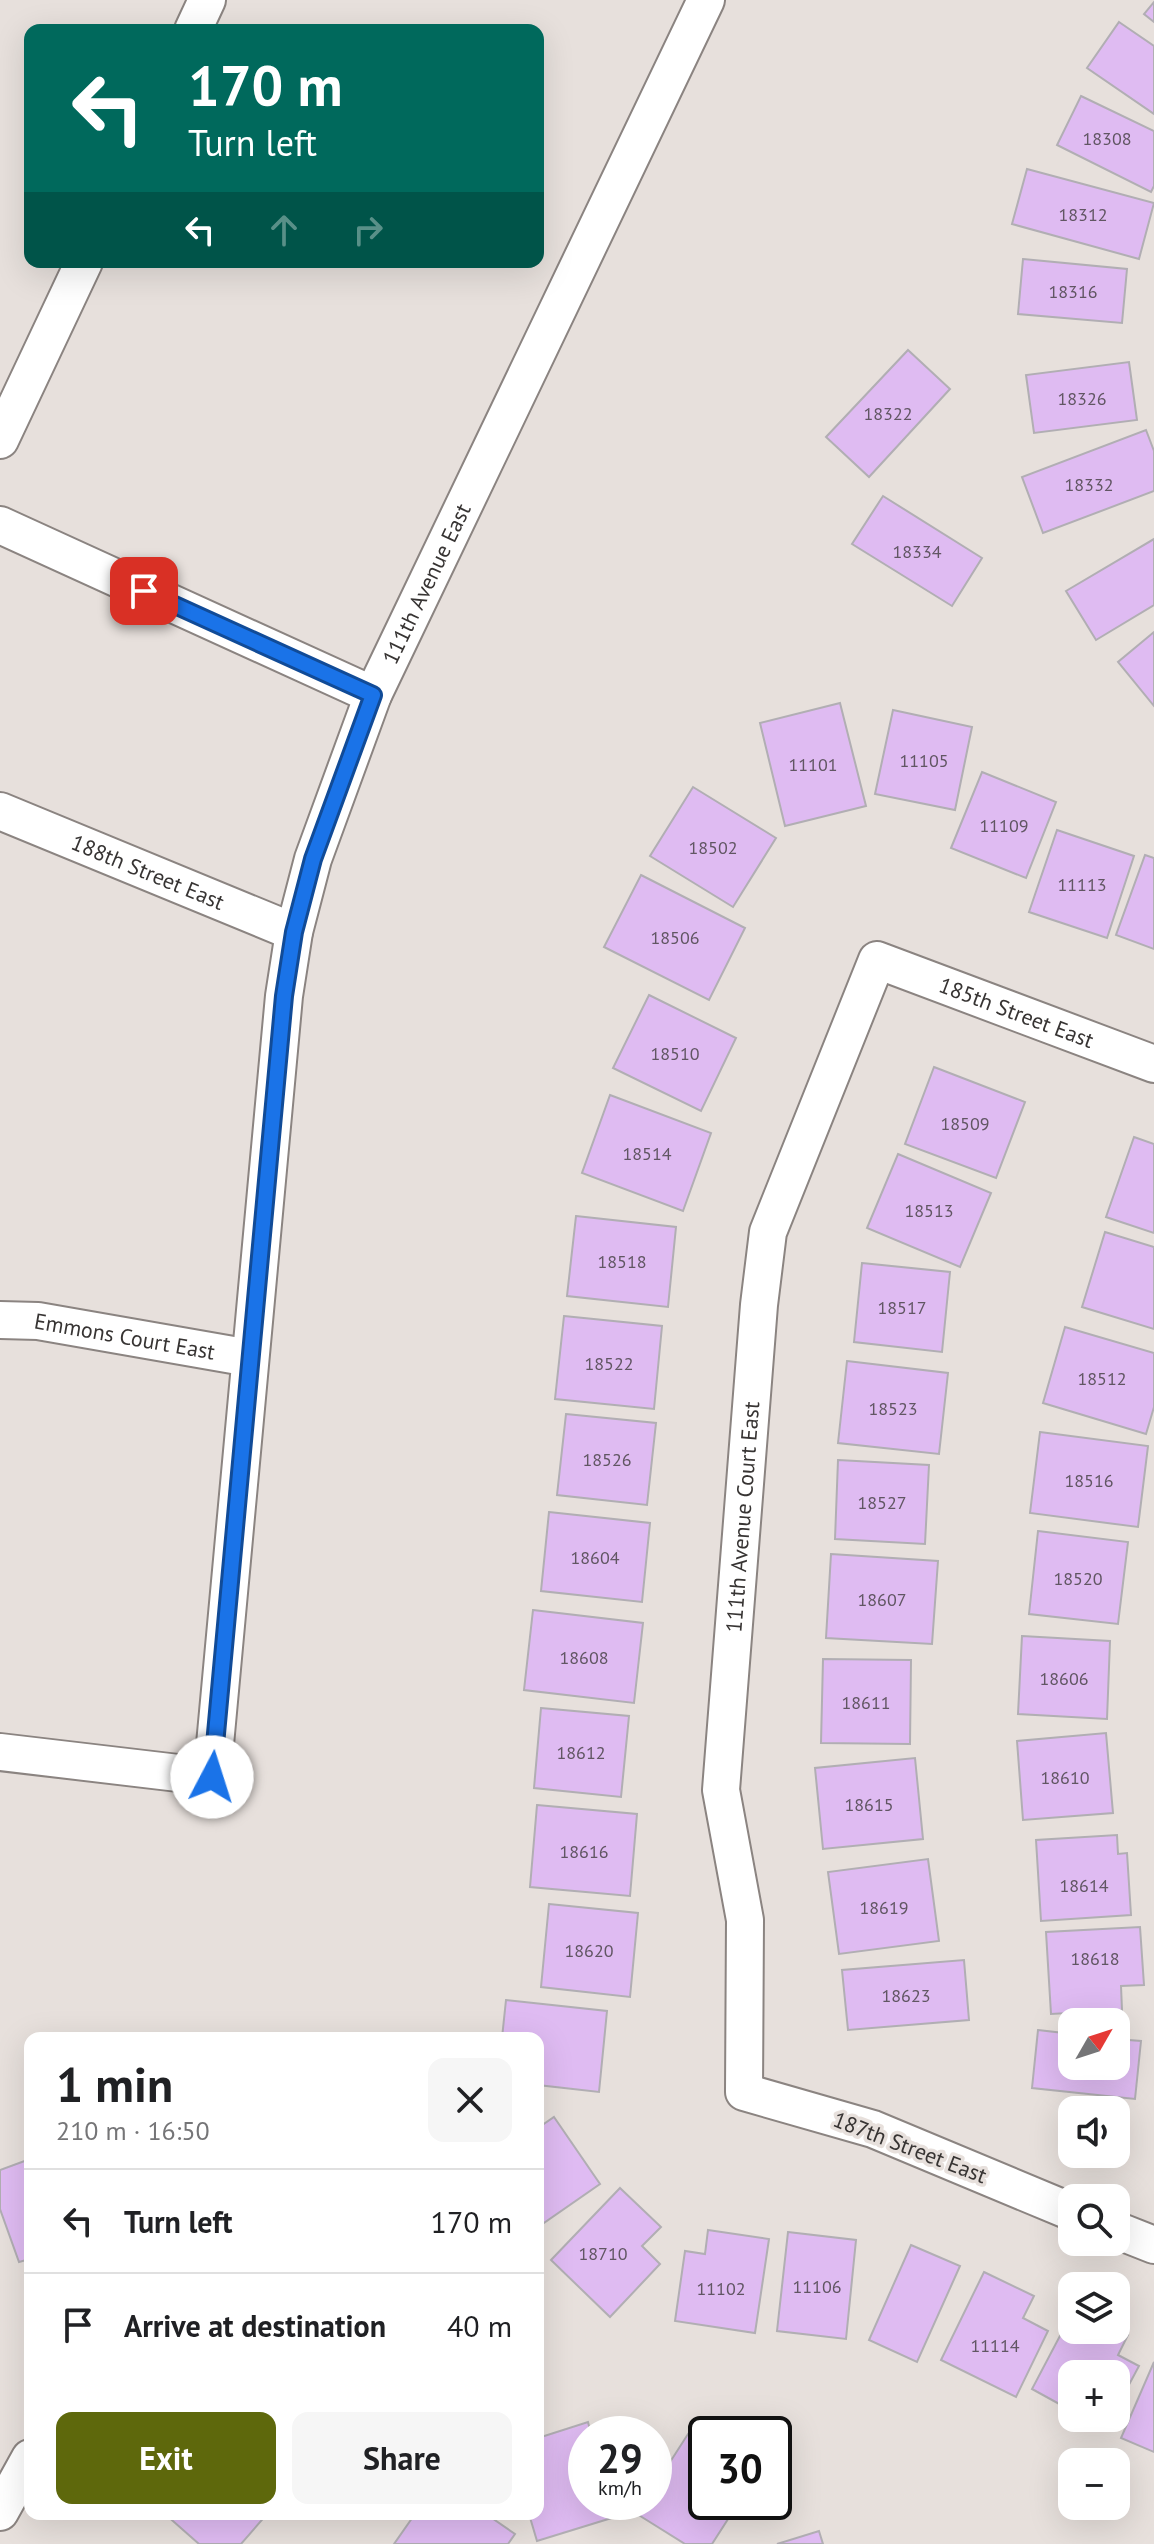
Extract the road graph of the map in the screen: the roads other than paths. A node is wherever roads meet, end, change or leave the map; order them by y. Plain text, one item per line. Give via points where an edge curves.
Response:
1 (207, 0) edge
2 (706, 0) edge
3 (196, 24) edge
4 (81, 268) edge
5 (0, 440) edge
6 (0, 525) edge
7 (373, 695) junction
8 (0, 811) edge
9 (294, 932) junction
10 (877, 960) joint
11 (1154, 1064) edge
12 (0, 1320) edge
13 (250, 1358) junction
14 (0, 1752) edge
15 (744, 2092) joint
16 (1058, 2206) edge
17 (1130, 2236) edge
18 (1154, 2245) edge
19 (24, 2469) edge
20 (0, 2512) edge

1 - 3 street
2 - 7 street, 111th Avenue East
4 - 5 street
6 - 7 street
7 - 9 street, 111th Avenue East via 313,859
8 - 9 street, 188th Street East
9 - 13 street, 111th Avenue East
10 - 11 street, 185th Street East
10 - 15 street, 111th Avenue Court East via 768,1232 759,1305 721,1790 745,1920
12 - 13 street, Emmons Court East via 38,1321
13 - 14 street, 111th Avenue East via 212,1777
15 - 16 street, 187th Street East via 873,2129
17 - 18 street
19 - 20 street

